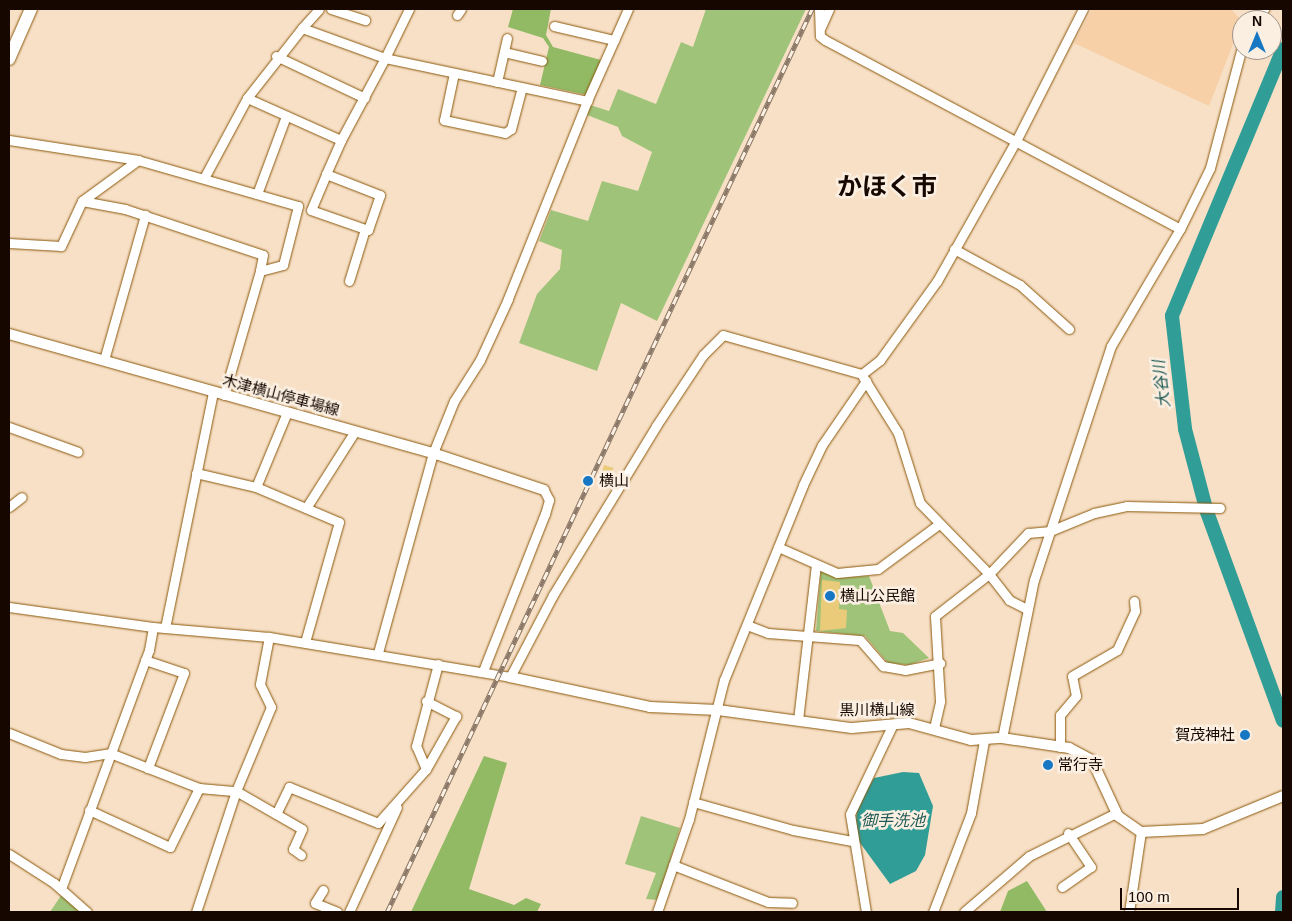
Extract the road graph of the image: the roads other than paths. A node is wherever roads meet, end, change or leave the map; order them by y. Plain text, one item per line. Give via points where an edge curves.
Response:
1 (31, 9) edge
2 (319, 9) edge
3 (331, 9) edge
4 (409, 9) edge
5 (628, 9) edge
6 (819, 9) edge
7 (829, 9) edge
8 (1083, 9) edge
9 (366, 20) dead end
10 (554, 26) dead end
11 (302, 28) junction
12 (820, 28) junction
13 (507, 38) dead end
14 (614, 40) junction
15 (504, 52) junction
16 (10, 54) edge
17 (276, 56) junction
18 (385, 58) junction
19 (1239, 60) edge
20 (542, 61) dead end
21 (454, 73) junction
22 (497, 82) junction
23 (522, 87) junction
24 (247, 98) junction
25 (365, 98) junction
26 (587, 101) junction
27 (286, 116) junction
28 (9, 140) edge
29 (341, 140) junction
30 (1016, 141) junction
31 (138, 160) junction
32 (326, 174) junction
33 (204, 178) junction
34 (257, 194) junction
35 (82, 200) junction
36 (298, 206) junction
37 (311, 210) junction
38 (145, 215) junction
39 (365, 228) junction
40 (1180, 229) junction
41 (9, 243) edge
42 (954, 249) junction
43 (260, 271) junction
44 (349, 281) dead end
45 (1069, 329) dead end
46 (9, 334) edge
47 (104, 360) junction
48 (864, 378) junction
49 (213, 392) junction
50 (224, 395) junction
51 (287, 412) junction
52 (9, 427) edge
53 (355, 431) junction
54 (78, 452) dead end
55 (433, 452) junction
56 (196, 474) junction
57 (256, 487) junction
58 (544, 490) joint
59 (22, 497) dead end
60 (9, 507) edge
61 (306, 508) junction
62 (1218, 508) dead end
63 (939, 524) junction
64 (1050, 531) junction
65 (778, 547) junction
66 (816, 565) junction
67 (989, 574) junction
68 (1134, 601) dead end
69 (9, 607) edge
70 (1027, 608) junction
71 (747, 625) junction
72 (153, 627) junction
73 (165, 628) junction
74 (268, 636) junction
75 (807, 636) junction
76 (305, 642) junction
77 (378, 653) junction
78 (145, 660) junction
79 (940, 662) junction
80 (438, 664) junction
81 (483, 672) junction
82 (510, 677) junction
83 (426, 701) junction
84 (718, 710) junction
85 (798, 720) junction
86 (892, 724) junction
87 (934, 728) junction
88 (9, 733) edge
89 (1002, 738) junction
90 (984, 741) junction
91 (1060, 747) junction
92 (110, 753) junction
93 (148, 768) junction
94 (426, 769) junction
95 (199, 788) junction
96 (236, 791) junction
97 (1282, 796) edge
98 (400, 800) junction
99 (693, 802) junction
100 (89, 810) junction
101 (1116, 813) junction
102 (276, 814) junction
103 (1141, 832) junction
104 (1068, 833) junction
105 (852, 841) junction
106 (9, 854) edge
107 (301, 855) dead end
108 (673, 865) junction
109 (1062, 887) dead end
110 (62, 889) junction
111 (323, 890) dead end
112 (792, 903) dead end
113 (196, 911) edge
114 (87, 912) edge
115 (337, 912) edge
116 (349, 912) edge
117 (657, 912) edge
118 (866, 912) edge
119 (933, 912) edge
120 (964, 912) edge
121 (1129, 912) edge

1 - 16 highway
2 - 11 street
3 - 9 street
4 - 18 street
5 - 14 street
6 - 12 street
7 - 12 street
8 - 30 street
10 - 14 street
11 - 17 street
11 - 18 street
12 - 30 street via 825,40
13 - 15 street
14 - 26 street
15 - 20 street
15 - 22 street
17 - 24 street
17 - 25 street
18 - 21 street
18 - 25 street
19 - 40 street via 1210,168
21 - 22 street
21 - 23 street via 444,120 505,133 511,129
22 - 23 street
23 - 26 street
24 - 27 street
24 - 33 street
25 - 29 street
26 - 55 street via 508,299 480,360 454,401
27 - 29 street
27 - 34 street
28 - 31 street
29 - 32 street
30 - 40 street
30 - 42 street
31 - 33 street
31 - 35 street
32 - 37 street
32 - 39 street via 380,195
33 - 34 street
34 - 36 street
35 - 38 street
35 - 41 street via 61,246
36 - 37 street
36 - 43 street via 283,265
37 - 39 street
38 - 43 street via 263,255
38 - 47 street
39 - 44 street
40 - 64 street via 1111,346
42 - 45 street via 1020,285
42 - 48 street via 880,360
43 - 50 street
46 - 47 main road, 木津横山停車場線
47 - 49 main road, 木津横山停車場線
48 - 63 street via 898,433 920,503
48 - 65 street via 822,445
48 - 82 street via 723,336 703,356 656,426 553,595
49 - 50 main road, 木津横山停車場線
49 - 56 street
50 - 51 main road, 木津横山停車場線
51 - 53 main road, 木津横山停車場線
51 - 57 street
52 - 54 street
53 - 55 main road, 木津横山停車場線
53 - 61 street
55 - 58 main road, 木津横山停車場線
55 - 77 street
56 - 57 street
56 - 73 street
57 - 61 street
58 - 81 street via 549,500 545,514
59 - 60 street
61 - 76 street via 339,522
62 - 64 street via 1127,506
63 - 66 street via 878,569 837,573
63 - 67 street
64 - 67 street via 1028,533
64 - 70 street
65 - 66 street
65 - 71 street
66 - 75 street
67 - 70 street via 1009,600
67 - 79 street via 935,616
68 - 91 street via 1135,611 1117,650 1072,676 1076,696 1060,715
69 - 72 street
70 - 89 street
71 - 75 street via 768,633
71 - 84 street
72 - 73 street
72 - 78 street
73 - 74 street
74 - 76 street
74 - 96 street via 260,684 271,707
75 - 79 street via 860,640 883,666 905,670
75 - 85 street
76 - 77 street
77 - 80 street
78 - 92 street
78 - 93 street via 184,674
79 - 87 street via 940,701
80 - 81 street
80 - 83 street
81 - 82 street
82 - 84 main road, 黒川横山線 via 553,683 650,708
83 - 94 street via 416,746
83 - 94 street via 456,716
84 - 85 main road, 黒川横山線
84 - 99 street
85 - 86 main road, 黒川横山線 via 852,728
86 - 87 main road, 黒川横山線
86 - 105 street via 852,808
87 - 90 main road, 黒川横山線
88 - 92 street via 61,754 85,757
89 - 90 main road, 黒川横山線
89 - 91 main road, 黒川横山線
90 - 119 street via 971,813
91 - 101 main road, 黒川横山線 via 1092,760
92 - 93 street
92 - 100 street
93 - 95 street
94 - 98 street
95 - 96 street
95 - 100 street via 170,847
96 - 102 street
96 - 113 street
97 - 103 main road via 1203,829
98 - 102 street via 378,823 288,787
98 - 116 street
99 - 105 street via 793,830
99 - 108 street
100 - 110 street
101 - 103 main road, 黒川横山線
101 - 104 street
102 - 107 street via 302,829 293,849
103 - 121 street
104 - 109 street via 1091,867
104 - 120 street via 1012,868 988,895
105 - 118 street
106 - 110 street
108 - 112 street via 768,902
108 - 117 street
110 - 114 street
111 - 115 street via 315,903

